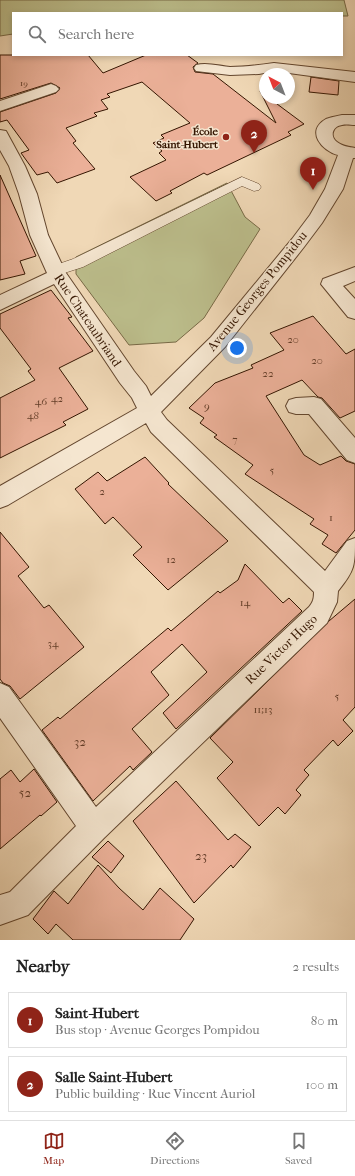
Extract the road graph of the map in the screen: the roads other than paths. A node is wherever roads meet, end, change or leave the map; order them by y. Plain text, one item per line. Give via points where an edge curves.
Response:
1 (201, 68) dead end
2 (355, 77) edge
3 (51, 89) dead end
4 (0, 106) edge
5 (354, 117) edge
6 (0, 135) edge
7 (351, 153) edge
8 (254, 187) dead end
9 (57, 274) junction
10 (355, 274) edge
11 (0, 303) edge
12 (355, 312) edge
13 (296, 406) dead end
14 (148, 411) junction
15 (355, 454) edge
16 (0, 498) edge
17 (355, 549) edge
18 (325, 587) junction
19 (0, 696) edge
20 (94, 828) junction
21 (0, 910) edge

1 - 2 street via 230,71 274,67
3 - 4 street
5 - 7 street via 332,122 323,135 333,148
6 - 9 street, Rue Chateaubriand via 17,166 28,194 39,236
7 - 14 street, Avenue Georges Pompidou via 334,189 298,243 218,342
8 - 9 street via 242,181
9 - 11 street
9 - 14 street, Rue Chateaubriand via 139,392
10 - 12 street via 330,284
13 - 15 street via 314,405
14 - 16 street, Avenue Georges Pompidou
14 - 18 street via 159,426
17 - 18 street via 338,574
18 - 20 street, Rue Victor Hugo via 326,604 318,615
19 - 20 street
20 - 21 street, Rue Victor Hugo via 18,904

